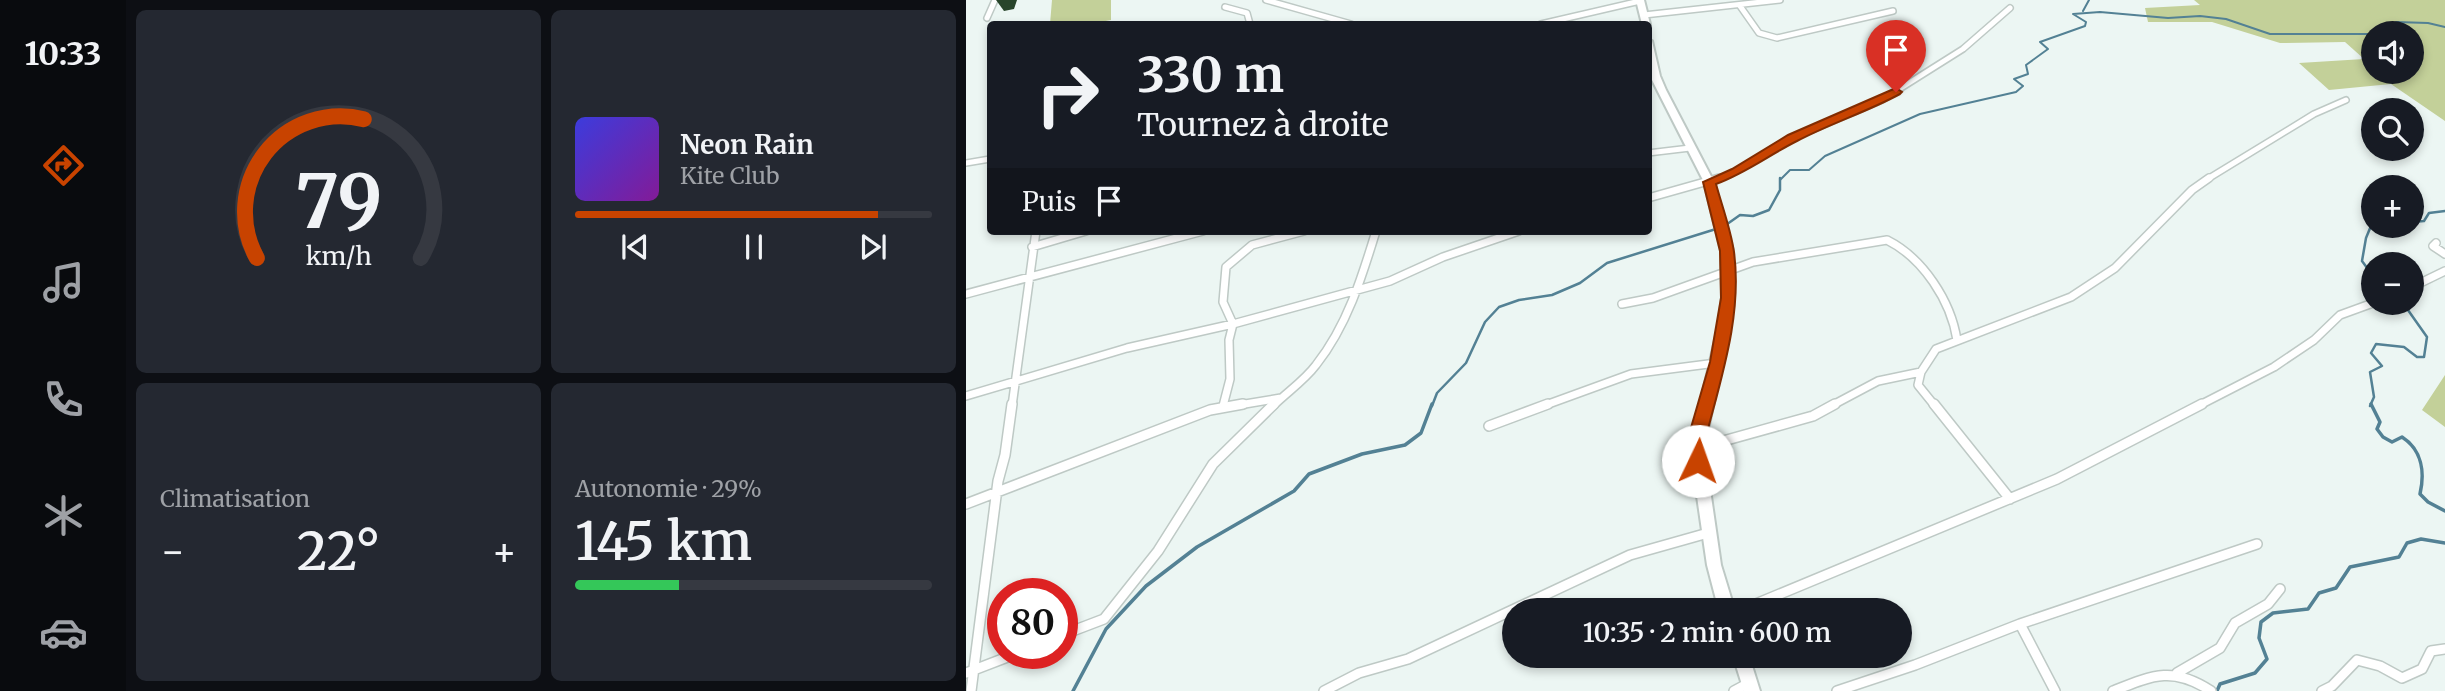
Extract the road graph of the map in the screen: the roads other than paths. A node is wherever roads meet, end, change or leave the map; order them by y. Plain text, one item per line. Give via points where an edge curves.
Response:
1 (995, 0) edge
2 (1262, 0) edge
3 (1640, 0) edge
4 (1780, 0) edge
5 (1740, 6) junction
6 (1226, 7) dead end
7 (2010, 8) dead end
8 (1893, 11) dead end
9 (987, 18) dead end
10 (1645, 20) edge
11 (1249, 21) edge
12 (1340, 21) edge
13 (1553, 21) edge
14 (1652, 61) edge
15 (2346, 100) dead end
16 (1690, 148) junction
17 (1652, 153) edge
18 (987, 160) edge
19 (966, 163) edge
20 (1709, 182) junction
21 (1652, 197) edge
22 (1034, 235) edge
23 (1072, 235) edge
24 (1188, 235) edge
25 (1289, 235) edge
26 (1375, 235) edge
27 (1507, 235) edge
28 (2437, 243) dead end
29 (1032, 247) junction
30 (2445, 254) edge
31 (1728, 270) junction
32 (2445, 271) edge
33 (1029, 278) junction
34 (2424, 281) edge
35 (1357, 289) junction
36 (966, 294) edge
37 (1622, 304) dead end
38 (2361, 307) edge
39 (1233, 324) junction
40 (1957, 340) junction
41 (1718, 362) junction
42 (1921, 372) junction
43 (1015, 381) junction
44 (966, 396) edge
45 (1281, 398) junction
46 (1223, 406) junction
47 (1489, 426) dead end
48 (1697, 448) junction
49 (997, 493) junction
50 (2010, 499) junction
51 (966, 504) edge
52 (1708, 533) junction
53 (2257, 544) dead end
54 (2280, 589) dead end
55 (1724, 598) edge
56 (1770, 598) edge
57 (2020, 624) junction
58 (1078, 629) edge
59 (2445, 649) edge
60 (987, 665) edge
61 (1745, 668) edge
62 (970, 671) edge
63 (2177, 673) junction
64 (1751, 687) edge
65 (971, 691) edge
66 (1324, 691) edge
67 (1734, 691) edge
68 (1837, 691) edge
69 (2054, 691) edge
70 (2113, 691) edge
71 (2211, 691) edge
72 (2322, 691) edge

1 - 9 street
2 - 12 street
3 - 10 highway
3 - 13 street
4 - 5 street
5 - 8 street via 1759,33 1782,38
5 - 10 street
6 - 11 street via 1247,13
7 - 20 street via 1963,49 1891,95
14 - 16 highway
15 - 40 street via 2220,170 2193,190 2115,268 2071,297
16 - 17 street
16 - 20 highway
18 - 19 street
20 - 21 street
20 - 31 highway
22 - 29 street
23 - 29 street
24 - 33 street
25 - 39 street via 1252,245 1226,267 1222,300
26 - 35 street
27 - 35 street via 1390,281
28 - 30 street via 2433,246
29 - 33 street
31 - 37 street via 1653,298
31 - 40 street via 1753,262 1893,242 1913,257 1948,307
31 - 41 highway
32 - 34 street
33 - 36 street
33 - 43 street
35 - 39 street
35 - 45 street via 1325,352
38 - 50 street via 2340,315 2314,340 2274,367
39 - 43 street via 1146,343
39 - 46 street via 1230,379
40 - 42 street via 1936,349
41 - 47 street via 1631,374
41 - 48 highway
42 - 48 street via 1878,381 1813,416
42 - 50 street via 1918,385
43 - 44 street
43 - 49 street
45 - 46 street
45 - 58 street via 1213,464 1158,551 1104,619
46 - 49 street
48 - 52 highway
49 - 51 street
49 - 62 street
50 - 56 street
52 - 55 highway
52 - 66 street via 1630,555 1408,659 1359,673
53 - 57 street
54 - 63 street via 2271,604 2232,626 2214,652
57 - 68 street
57 - 69 street
59 - 72 street via 2431,651 2422,669 2402,678 2357,660 2332,687
60 - 62 street
61 - 64 highway
62 - 65 street
63 - 70 street via 2151,676
63 - 71 street
64 - 67 street

